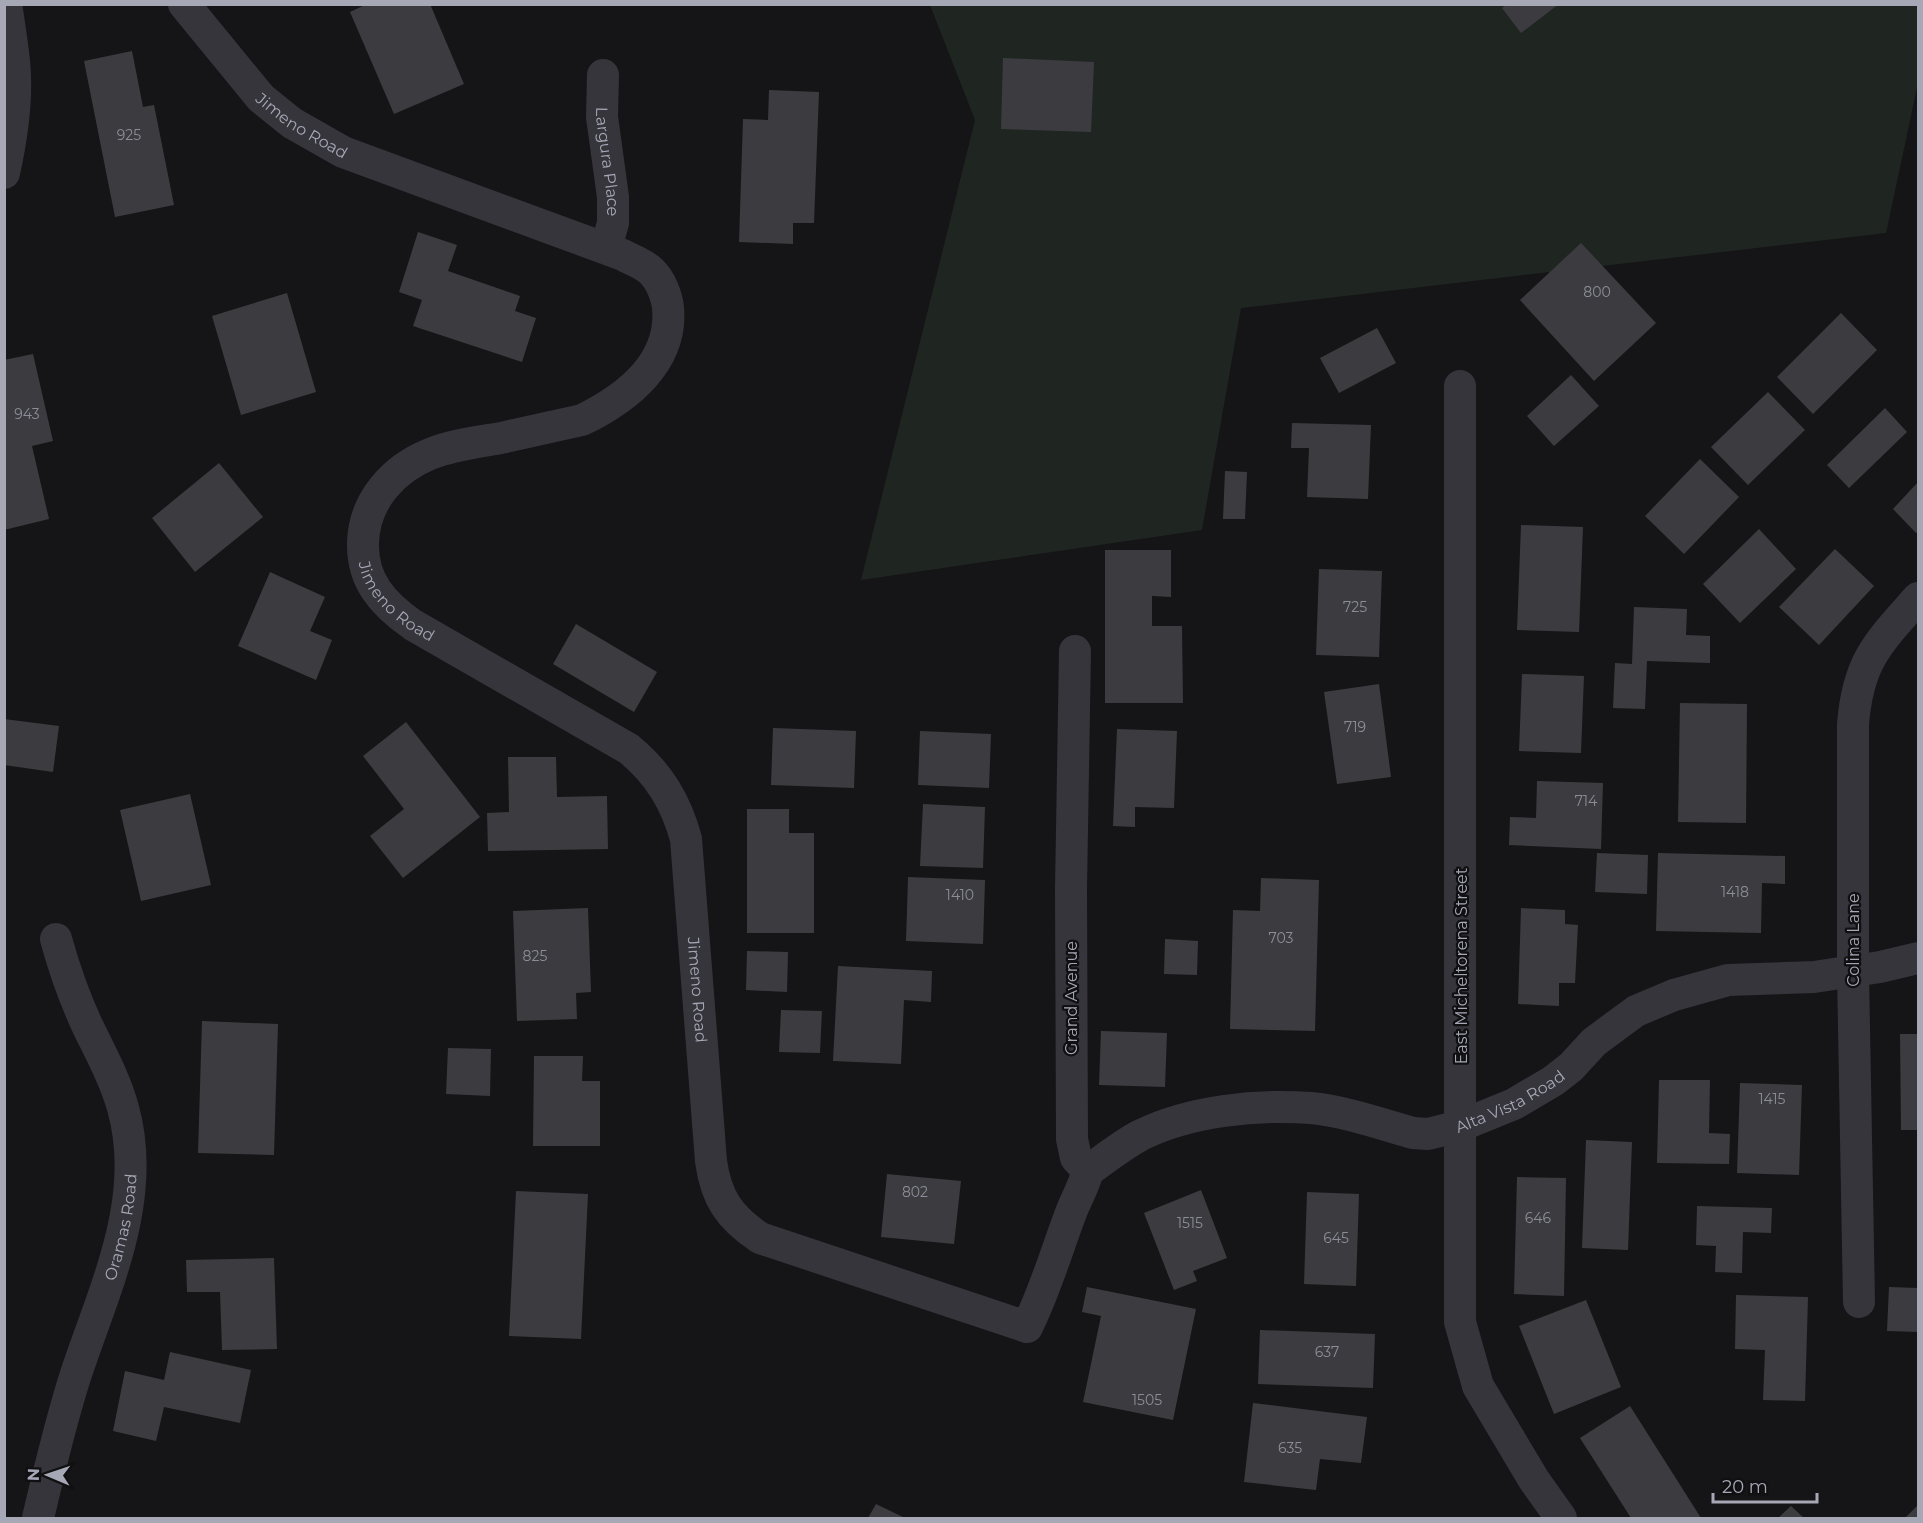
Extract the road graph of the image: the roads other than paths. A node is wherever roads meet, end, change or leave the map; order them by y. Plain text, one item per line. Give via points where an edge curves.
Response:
1 (6, 4) edge
2 (184, 4) edge
3 (603, 75) dead end
4 (4, 173) edge
5 (606, 248) junction
6 (1460, 386) dead end
7 (1918, 598) edge
8 (1075, 651) dead end
9 (56, 939) dead end
10 (1918, 958) edge
11 (1853, 972) junction
12 (1460, 1126) junction
13 (1089, 1171) junction
14 (1859, 1302) dead end
15 (38, 1518) edge
16 (1560, 1518) edge

1 - 4 street via 14,93
2 - 5 street, Jimeno Road via 261,98 332,147
3 - 5 street, Largura Place via 602,117 613,197 613,223
5 - 13 street, Jimeno Road via 651,270 662,286 669,321 659,356 631,388 582,420 431,453 403,468 379,492 369,509 363,545 371,582 381,599 413,625 629,749 646,763 672,798 686,839 713,1180 720,1198 744,1227 760,1238 1026,1328
6 - 12 street, East Micheltorena Street
7 - 11 street, Colina Lane via 1880,640 1860,680 1855,702
8 - 13 street, Grand Avenue via 1072,1139 1076,1158
9 - 15 street, Oramas Road via 69,984 123,1109 130,1190 117,1256 75,1378
10 - 11 street, Alta Vista Road
11 - 12 street, Alta Vista Road via 1728,980 1674,994 1636,1011 1543,1087 1514,1104
11 - 14 street, Colina Lane
12 - 13 street, Alta Vista Road via 1428,1134 1312,1108 1223,1111 1175,1121 1142,1135
12 - 16 street, East Micheltorena Street via 1460,1322 1478,1386

